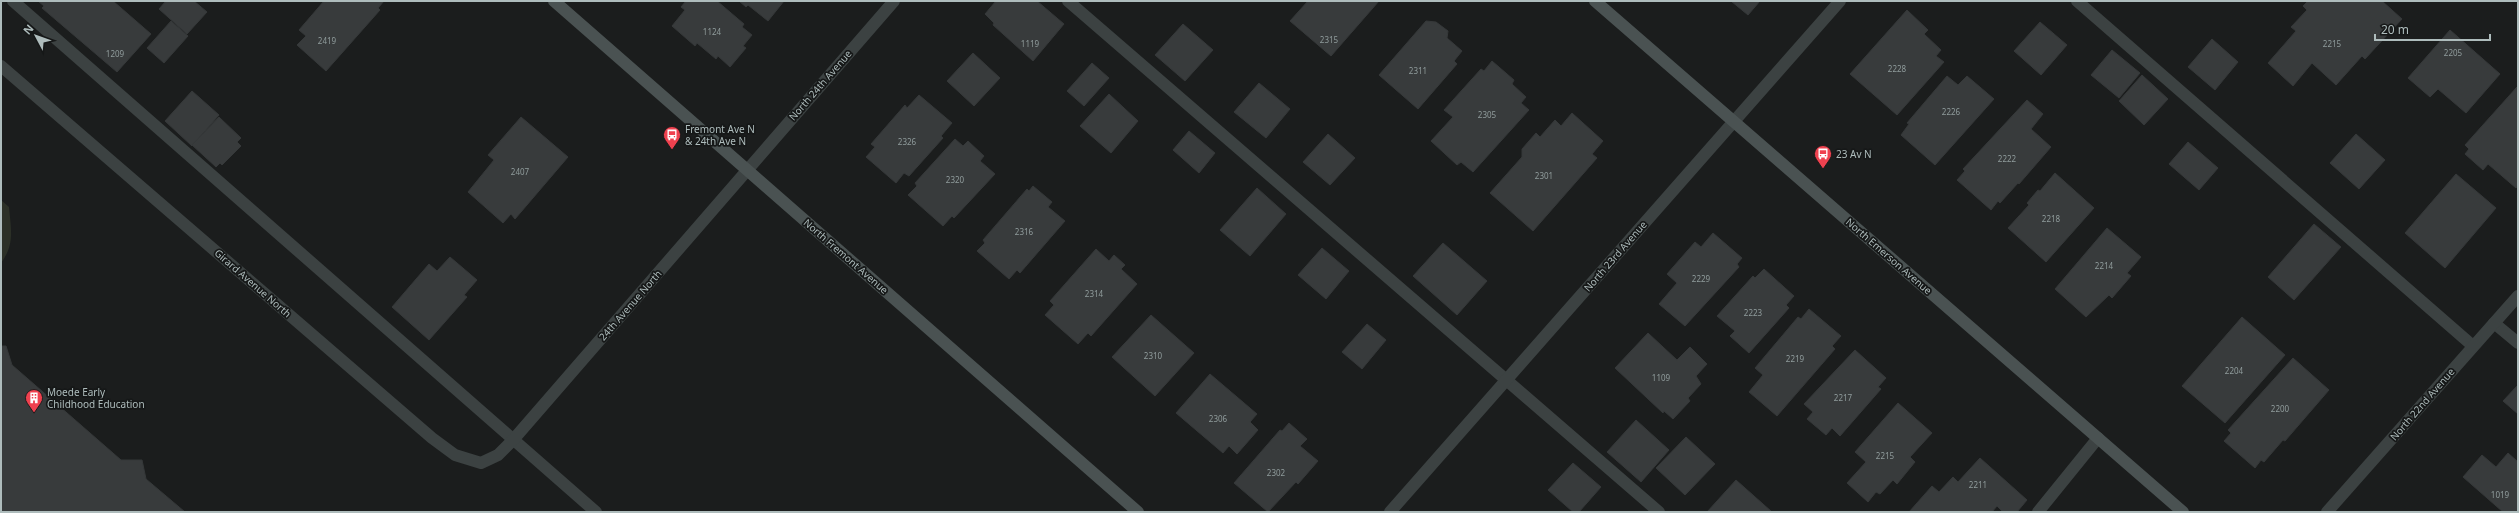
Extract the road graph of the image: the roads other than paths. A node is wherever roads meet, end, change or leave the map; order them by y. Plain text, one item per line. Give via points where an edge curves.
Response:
1 (13, 1) edge
2 (554, 1) edge
3 (894, 1) edge
4 (1068, 1) edge
5 (1595, 1) edge
6 (1840, 1) edge
7 (2077, 1) edge
8 (1, 66) edge
9 (1734, 121) junction
10 (746, 170) junction
11 (2518, 296) edge
12 (2494, 323) junction
13 (2518, 343) edge
14 (2472, 346) junction
15 (1505, 380) junction
16 (2098, 438) junction
17 (513, 440) junction
18 (596, 512) edge
19 (1138, 512) edge
20 (1390, 512) edge
21 (1659, 512) edge
22 (2038, 512) edge
23 (2183, 512) edge
24 (2327, 512) edge

1 - 17 street
2 - 10 street, North Fremont Avenue
3 - 10 street, North 24th Avenue
4 - 15 street
5 - 9 street, North Emerson Avenue
6 - 9 street, North 23rd Avenue
7 - 14 street
8 - 17 street, Girard Avenue North via 455,455 481,463 498,455
9 - 15 street, North 23rd Avenue
9 - 16 street, North Emerson Avenue
10 - 17 street, 24th Avenue North
10 - 19 street, North Fremont Avenue
11 - 12 street, North 22nd Avenue
12 - 13 street
12 - 14 street, North 22nd Avenue
14 - 24 street, North 22nd Avenue
15 - 20 street, North 23rd Avenue
15 - 21 street
16 - 22 street
16 - 23 street, North Emerson Avenue
17 - 18 street

